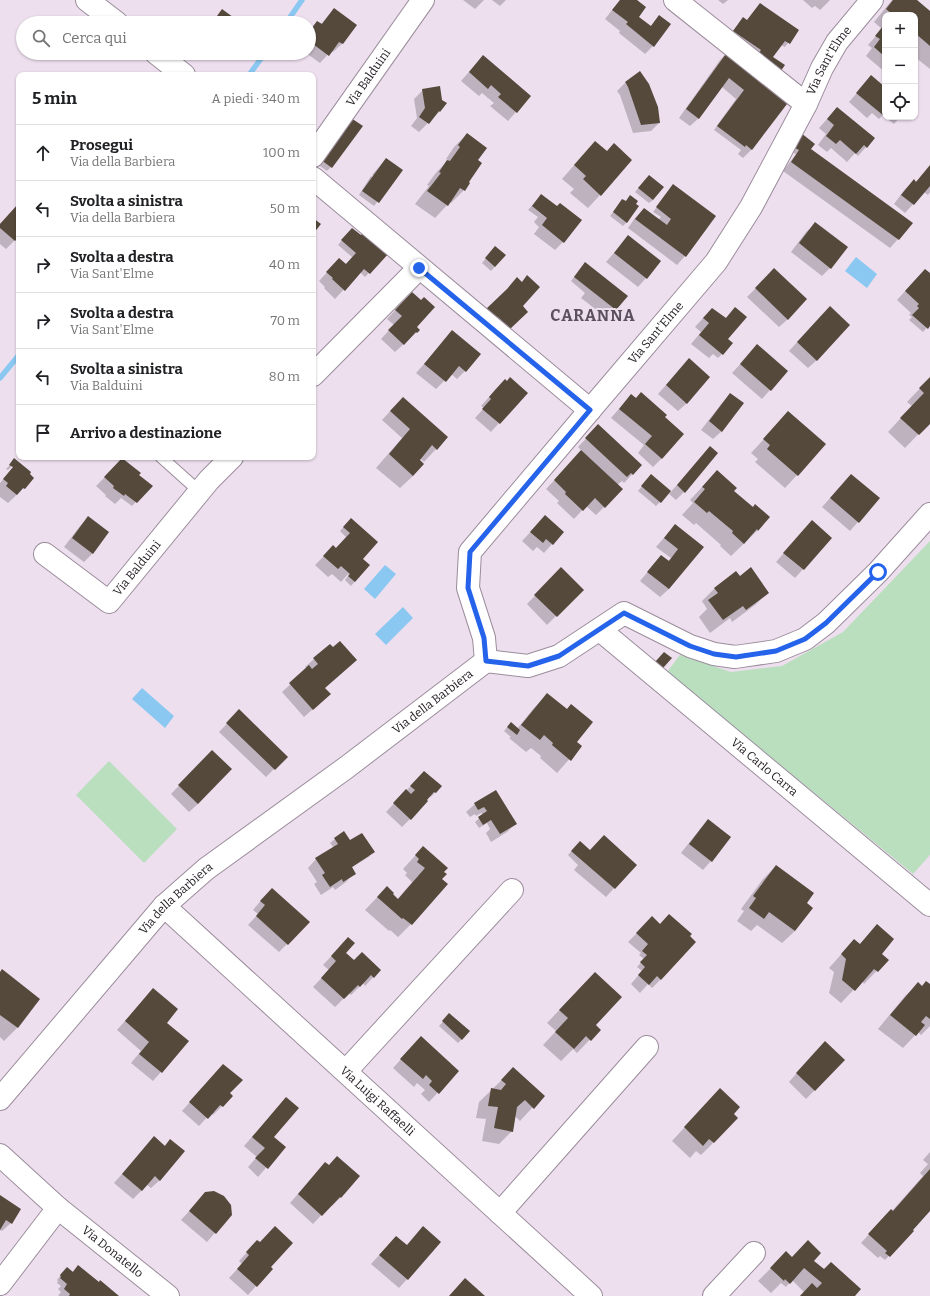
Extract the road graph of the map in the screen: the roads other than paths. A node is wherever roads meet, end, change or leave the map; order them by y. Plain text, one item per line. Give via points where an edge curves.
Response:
1 (87, 0) edge
2 (423, 0) edge
3 (675, 0) edge
4 (872, 0) edge
5 (108, 16) edge
6 (165, 60) edge
7 (180, 72) edge
8 (806, 104) junction
9 (316, 152) edge
10 (316, 181) edge
11 (419, 268) junction
12 (316, 372) edge
13 (590, 410) junction
14 (164, 460) edge
15 (229, 460) edge
16 (200, 492) junction
17 (930, 514) edge
18 (45, 554) dead end
19 (600, 630) junction
20 (486, 661) junction
21 (512, 890) dead end
22 (930, 905) edge
23 (164, 906) junction
24 (647, 1047) dead end
25 (346, 1071) junction
26 (0, 1099) edge
27 (0, 1155) edge
28 (58, 1208) junction
29 (500, 1212) junction
30 (754, 1253) dead end
31 (0, 1284) edge
32 (168, 1296) edge
33 (590, 1296) edge
34 (714, 1296) edge

1 - 5 street
2 - 9 street, Via Balduini
3 - 8 street
4 - 8 street, Via Sant'Elme via 837,42
6 - 7 street
8 - 13 street, Via Sant'Elme via 751,207 716,262
10 - 11 street
11 - 12 street
11 - 13 street
13 - 20 street, Via Sant'Elme via 470,552 468,588 484,638
14 - 16 lane
15 - 16 street, Via Balduini
16 - 18 street, Via Balduini via 109,602
17 - 19 street via 878,572 826,623 805,639 776,651 736,657 714,654 690,646 624,613
19 - 20 street via 559,656 528,666
19 - 22 street, Via Carlo Carra
20 - 23 street, Via della Barbiera via 347,767 206,869
21 - 25 street
23 - 25 street, Via Luigi Raffaelli
23 - 26 street, Via della Barbiera
24 - 29 street
25 - 29 street, Via Luigi Raffaelli
27 - 28 street
28 - 31 street
28 - 32 street, Via Donatello
29 - 33 street, Via Luigi Raffaelli
30 - 34 street

